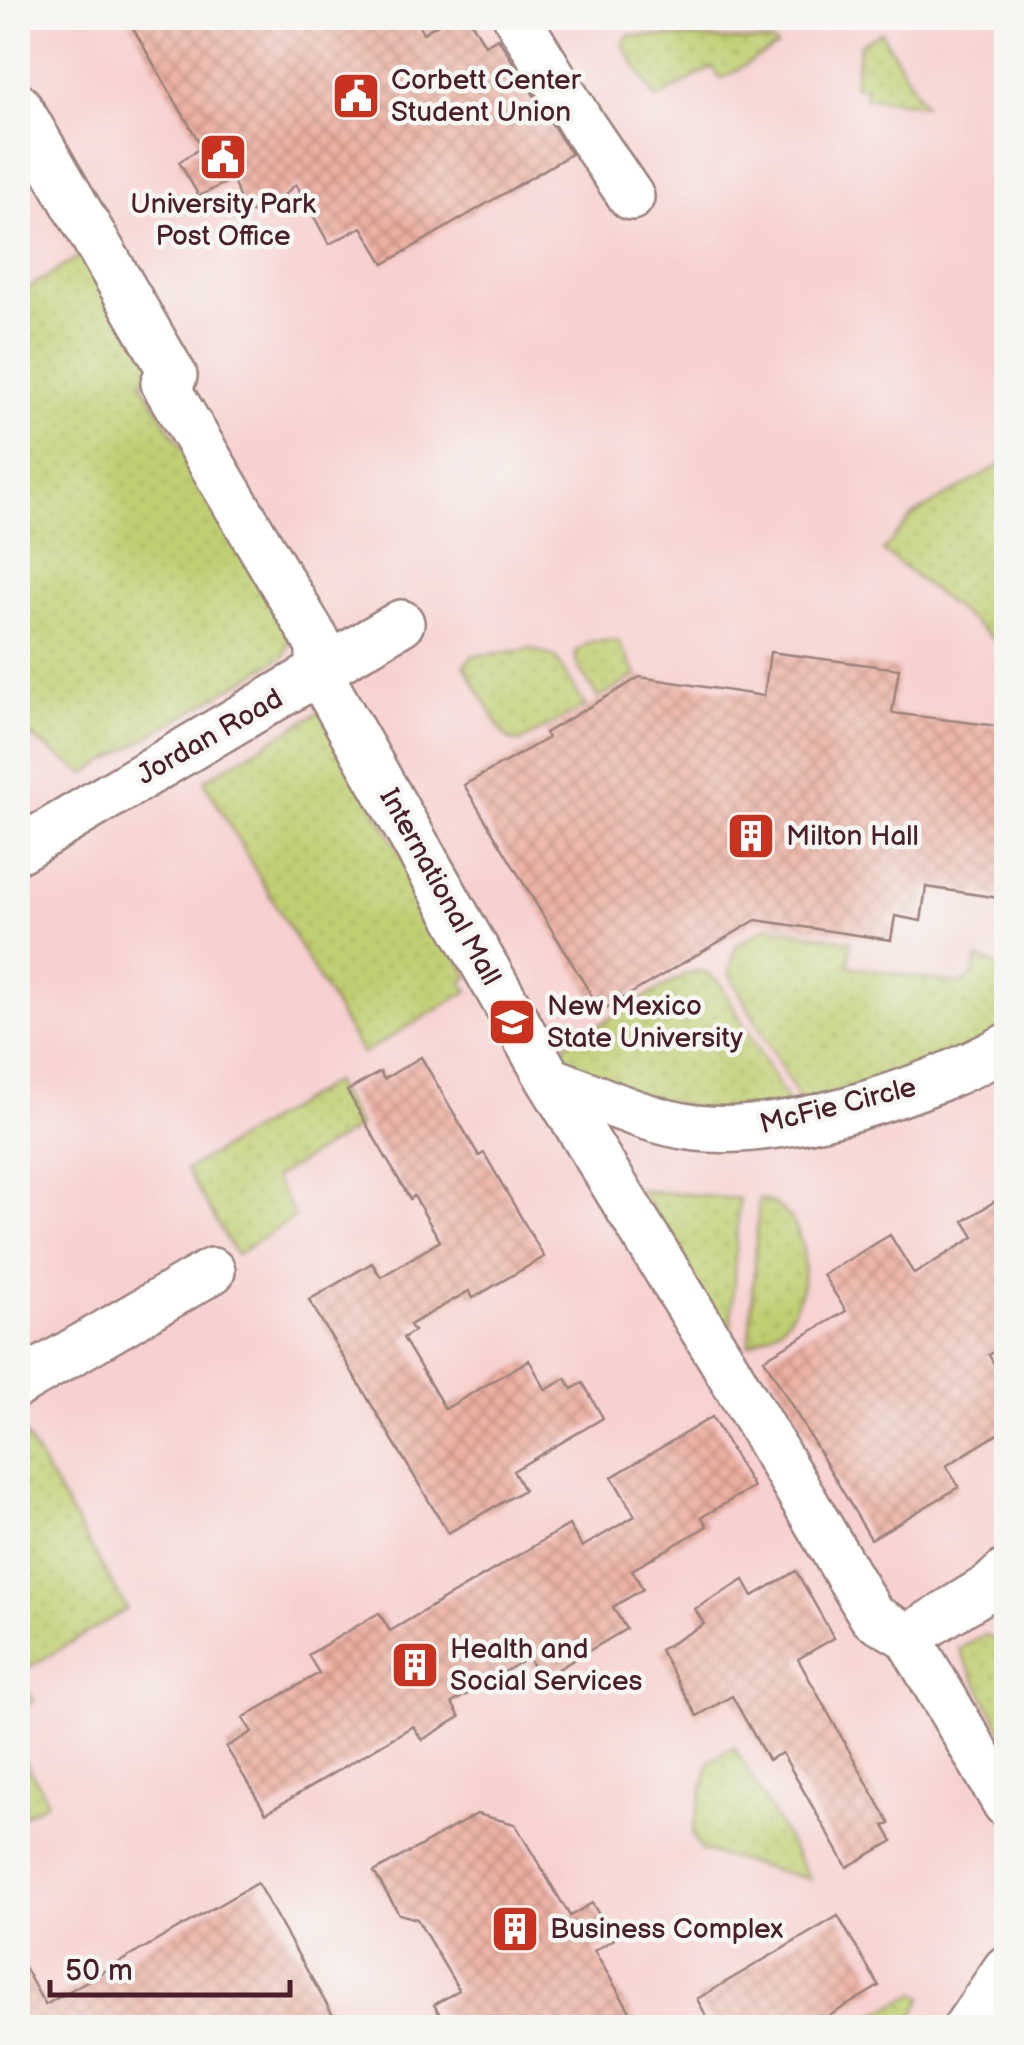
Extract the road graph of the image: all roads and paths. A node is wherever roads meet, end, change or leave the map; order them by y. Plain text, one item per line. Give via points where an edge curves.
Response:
1 (516, 18) edge
2 (18, 106) edge
3 (631, 197) dead end
4 (401, 624) dead end
5 (319, 673) junction
6 (18, 850) edge
7 (1006, 1047) edge
8 (549, 1079) junction
9 (212, 1271) dead end
10 (18, 1384) edge
11 (1006, 1572) edge
12 (908, 1637) junction
13 (1006, 1804) edge
14 (1006, 1969) edge
15 (966, 2028) edge

1 - 3 street
2 - 5 street, International Mall via 174,376 164,383 318,644
4 - 5 street, Jordan Road
5 - 6 street, Jordan Road
5 - 8 street, International Mall
7 - 8 street, McFie Circle via 924,1086 757,1127 693,1128
8 - 12 street, International Mall via 872,1616
9 - 10 street
11 - 12 street
12 - 13 street, International Mall
14 - 15 street

